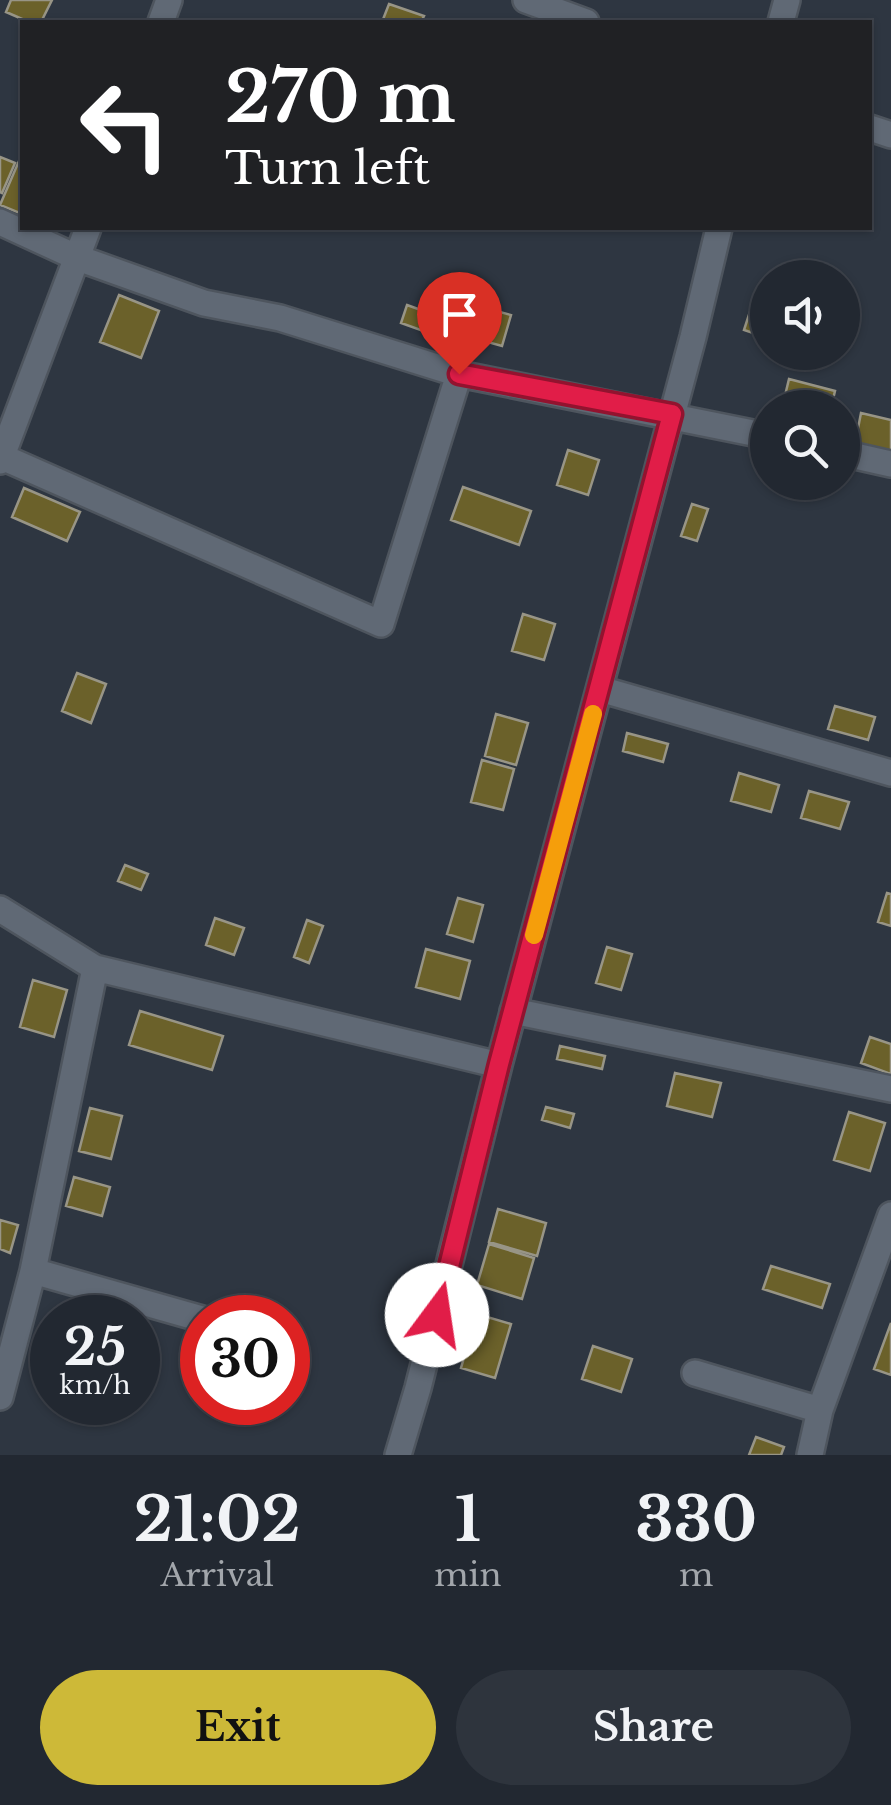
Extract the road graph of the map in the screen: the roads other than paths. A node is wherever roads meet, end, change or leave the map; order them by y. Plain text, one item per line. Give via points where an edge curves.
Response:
1 (526, 0) edge
2 (581, 20) edge
3 (0, 222) edge
4 (87, 230) edge
5 (718, 230) edge
6 (78, 258) junction
7 (459, 374) junction
8 (672, 414) junction
9 (750, 432) edge
10 (860, 457) edge
11 (0, 458) edge
12 (891, 464) edge
13 (600, 689) junction
14 (891, 773) edge
15 (0, 909) edge
16 (95, 968) junction
17 (513, 1011) junction
18 (499, 1064) junction
19 (891, 1088) edge
20 (891, 1215) edge
21 (884, 1257) edge
22 (33, 1271) junction
23 (180, 1313) edge
24 (694, 1373) dead end
25 (0, 1397) edge
26 (820, 1410) junction
27 (398, 1455) edge
28 (810, 1455) edge

1 - 2 street
3 - 6 street
4 - 6 street
5 - 8 street
6 - 7 street via 204,303 280,318
6 - 11 street
7 - 8 street
7 - 11 street via 381,624
8 - 9 street
8 - 13 street
10 - 12 street
13 - 14 street
13 - 17 street
15 - 16 street
16 - 18 street
16 - 22 street
17 - 18 street
17 - 19 street
18 - 27 street
20 - 21 street
21 - 26 street
22 - 23 street
22 - 25 street
24 - 26 street
26 - 28 street

